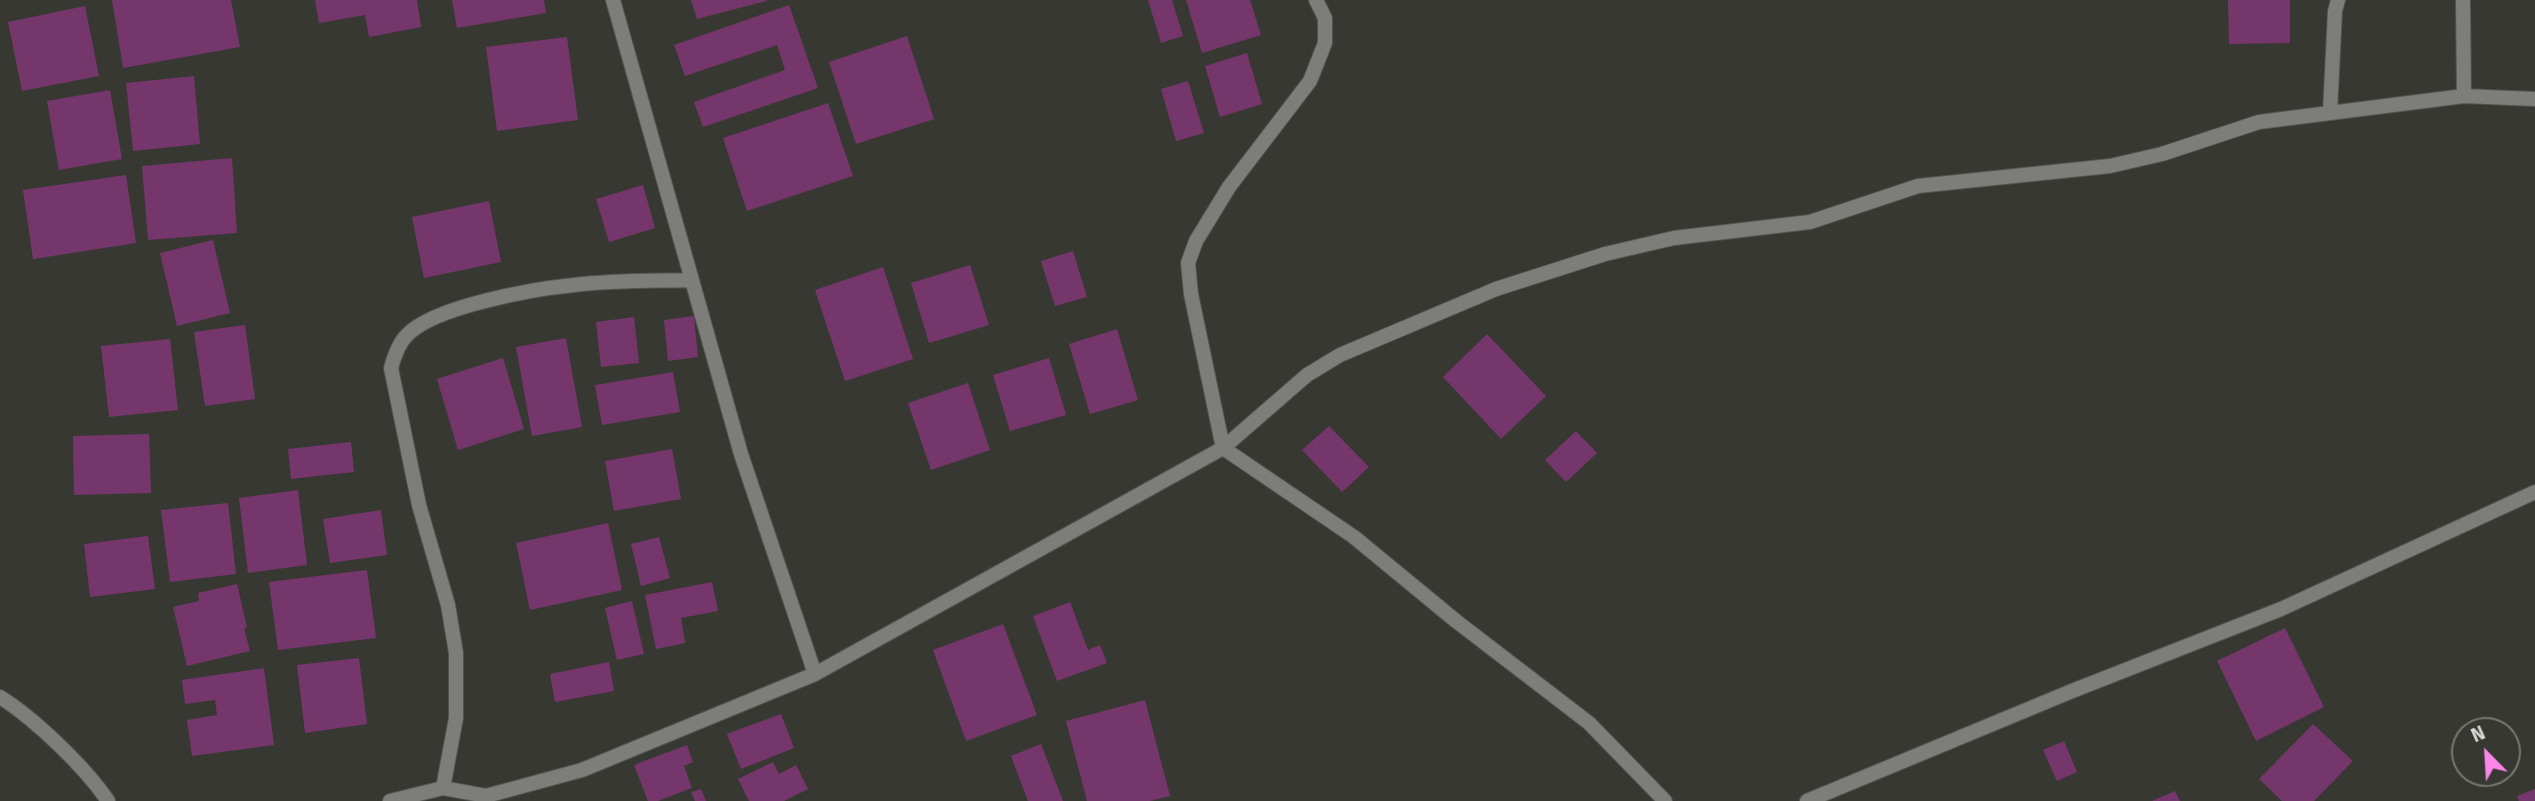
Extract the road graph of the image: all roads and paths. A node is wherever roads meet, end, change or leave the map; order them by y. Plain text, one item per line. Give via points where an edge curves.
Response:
1 (613, 0) edge
2 (1316, 0) edge
3 (2337, 0) edge
4 (2463, 0) edge
5 (2464, 96) junction
6 (2535, 99) edge
7 (2330, 113) junction
8 (692, 279) junction
9 (1223, 448) junction
10 (2535, 492) edge
11 (815, 674) junction
12 (0, 697) edge
13 (443, 788) junction
14 (108, 801) edge
15 (390, 801) edge
16 (1665, 801) edge
17 (1807, 801) edge

1 - 8 street
2 - 9 street via 1325,18 1325,43 1310,81 1229,187 1188,263
3 - 7 street
4 - 5 street
5 - 6 street
5 - 7 street
7 - 9 street via 2259,122 2110,166 1918,186 1810,222 1674,238 1605,254 1496,289 1340,355 1307,375
8 - 11 street via 741,454
8 - 13 street via 575,285 469,304 430,319 407,335 396,352 391,368 456,653 456,718
9 - 11 street
9 - 16 street via 1354,537 1589,723
10 - 17 street via 2281,609
11 - 13 street via 582,770 486,796
12 - 14 street via 62,747
13 - 15 street

